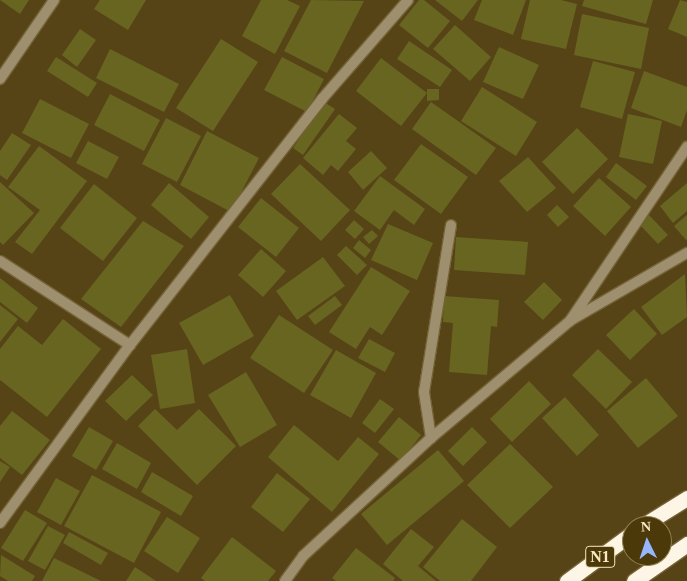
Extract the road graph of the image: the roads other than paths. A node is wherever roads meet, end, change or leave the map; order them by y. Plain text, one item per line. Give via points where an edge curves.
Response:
1 (54, 0) edge
2 (408, 0) edge
3 (0, 79) edge
4 (687, 147) edge
5 (451, 225) dead end
6 (687, 253) edge
7 (0, 261) edge
8 (570, 321) junction
9 (130, 345) junction
10 (431, 438) junction
11 (687, 498) edge
12 (658, 516) edge
13 (0, 523) edge
14 (622, 540) edge
15 (687, 544) edge
16 (285, 581) edge
17 (567, 581) edge
18 (634, 581) edge

1 - 3 street
2 - 9 street via 322,99
4 - 8 street
5 - 10 street via 424,392
6 - 8 street
7 - 9 street
8 - 10 street
9 - 13 street
10 - 16 street via 303,556
11 - 12 highway
14 - 17 highway, N1
15 - 18 highway, N1

